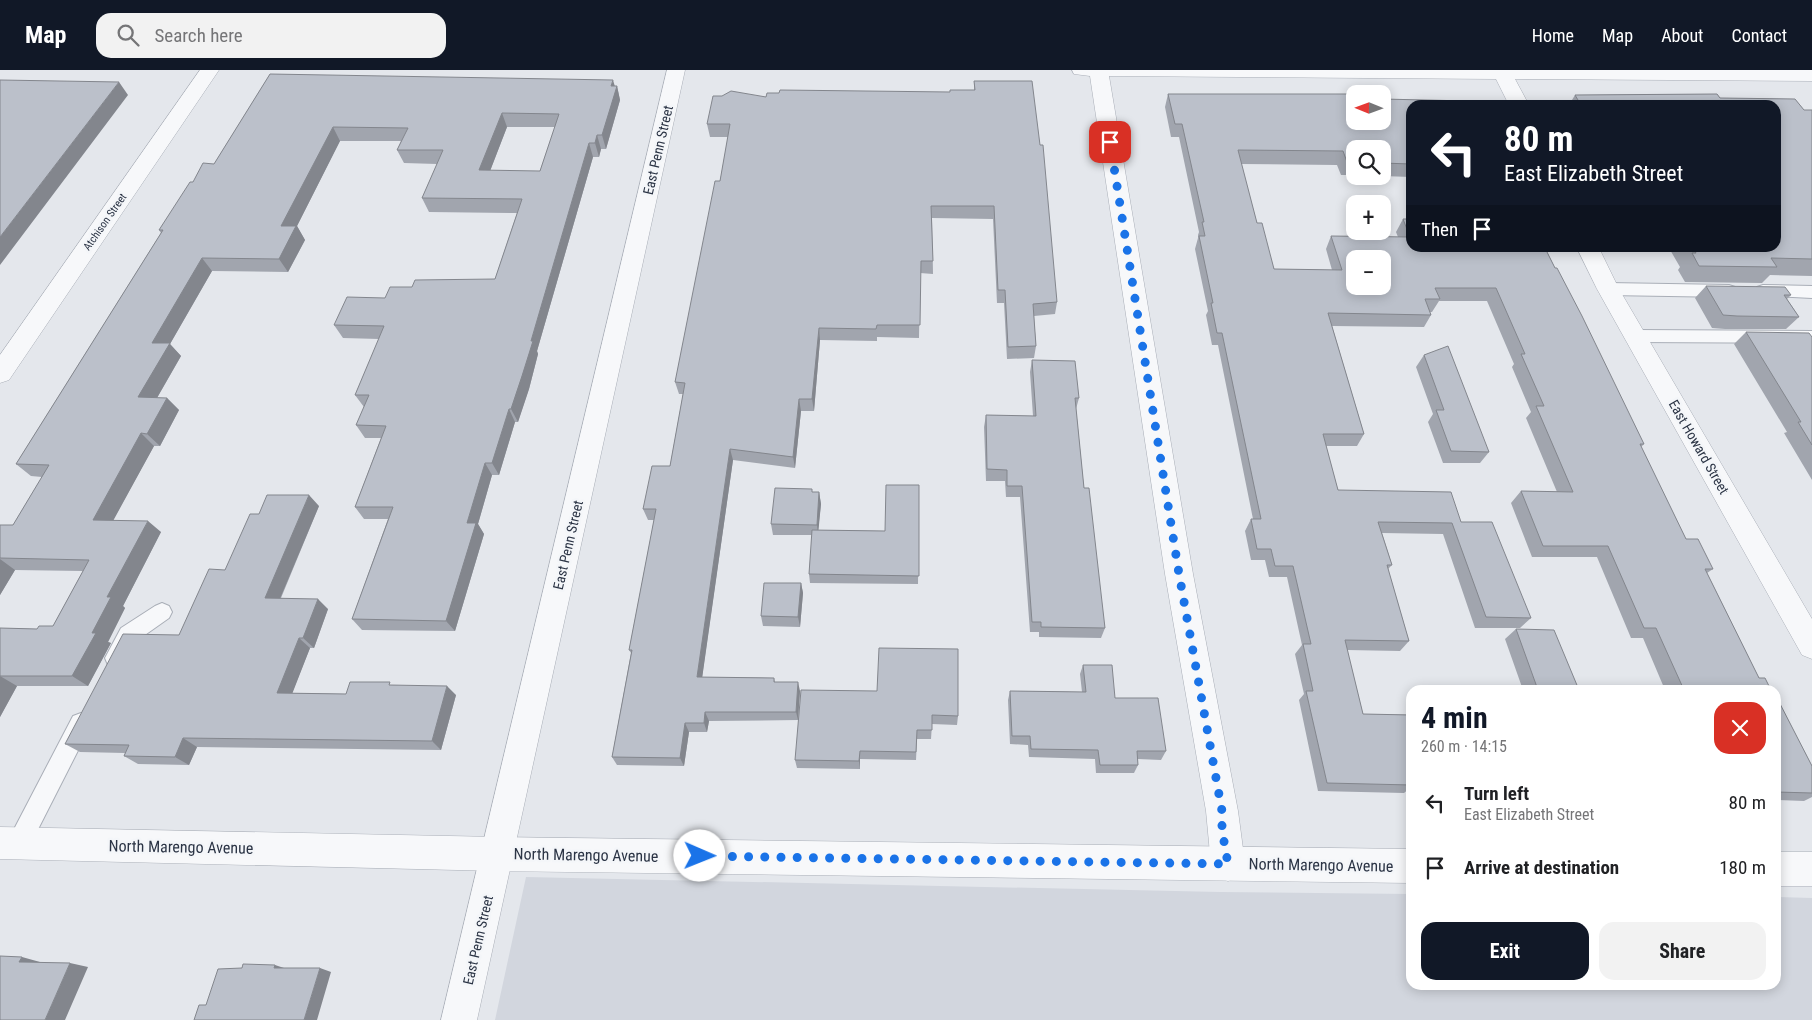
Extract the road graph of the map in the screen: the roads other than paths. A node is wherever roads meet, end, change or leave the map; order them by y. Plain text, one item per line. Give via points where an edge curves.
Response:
1 (210, 70) edge
2 (676, 70) edge
3 (1081, 70) edge
4 (1099, 70) edge
5 (1502, 72) edge
6 (1812, 76) edge
7 (1516, 100) edge
8 (1590, 252) edge
9 (1608, 288) junction
10 (1812, 292) edge
11 (1635, 336) junction
12 (1812, 337) edge
13 (0, 374) edge
14 (162, 612) dead end
15 (1812, 646) edge
16 (106, 676) edge
17 (88, 709) edge
18 (9, 843) edge
19 (498, 854) junction
20 (1228, 864) junction
21 (1406, 866) edge
22 (1781, 869) edge
23 (1812, 869) edge
24 (459, 1020) edge

1 - 13 street, Atchison Street
2 - 19 street, East Penn Street
3 - 4 street
4 - 5 street
4 - 20 street via 1176,554 1222,811
5 - 6 street
5 - 7 street
8 - 9 street, East Howard Street
9 - 10 lane
9 - 11 street, East Howard Street
11 - 12 lane
11 - 15 street, East Howard Street
14 - 16 lane via 128,635
17 - 18 lane via 54,778
18 - 19 street, North Marengo Avenue
19 - 20 street, North Marengo Avenue
19 - 24 street, East Penn Street
20 - 21 street, North Marengo Avenue
22 - 23 street

